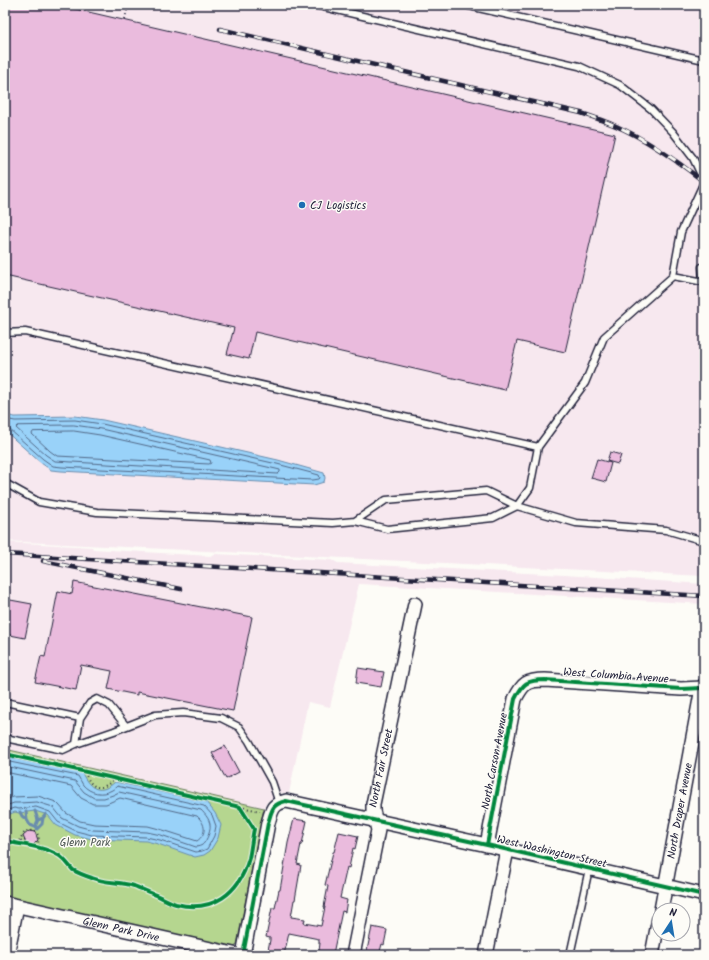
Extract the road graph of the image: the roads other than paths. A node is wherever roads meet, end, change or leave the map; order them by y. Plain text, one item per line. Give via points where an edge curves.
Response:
1 (315, 5) edge
2 (465, 5) edge
3 (704, 60) edge
4 (704, 182) edge
5 (704, 267) edge
6 (673, 276) junction
7 (704, 281) edge
8 (5, 333) edge
9 (538, 447) junction
10 (5, 483) edge
11 (516, 506) junction
12 (355, 521) junction
13 (704, 541) edge
14 (415, 604) dead end
15 (525, 684) joint
16 (703, 687) edge
17 (5, 702) edge
18 (80, 718) junction
19 (126, 726) junction
20 (5, 738) edge
21 (76, 744) junction
22 (279, 802) junction
23 (376, 820) junction
24 (487, 845) junction
25 (507, 850) junction
26 (589, 869) junction
27 (665, 886) junction
28 (704, 895) edge
29 (662, 902) edge
30 (11, 904) edge
31 (654, 942) edge
32 (8, 955) edge
33 (238, 955) edge
34 (243, 955) edge
35 (353, 955) edge
36 (486, 955) edge
37 (570, 955) edge
38 (652, 955) edge

1 - 4 lane via 579,66 620,85 651,109 693,158
2 - 3 lane
4 - 6 lane via 681,232
5 - 7 lane
6 - 7 lane
6 - 9 lane via 604,337 585,383
8 - 9 lane via 25,332
9 - 11 lane via 530,488
10 - 12 lane via 39,502 97,512 333,523
11 - 12 lane via 493,518 387,529
11 - 12 lane via 486,491 386,500
11 - 13 lane via 576,522 666,530
14 - 23 street, North Fair Street via 373,804
15 - 16 street, West Columbia Avenue via 532,680 545,680 678,689
15 - 24 street, North Carson Avenue via 515,700
16 - 27 street, North Draper Avenue
17 - 18 lane
18 - 19 lane via 90,703 97,699 109,705
18 - 21 lane
19 - 21 lane
19 - 22 lane via 155,715 183,713 221,718 239,727 272,782
20 - 21 lane via 63,750
22 - 23 street, West Washington Street via 286,801
22 - 34 street via 274,807 268,823
23 - 24 street, West Washington Street
23 - 35 street, North Fair Street via 378,830
24 - 25 street, West Washington Street
25 - 26 street, West Washington Street
25 - 36 street
26 - 27 street, West Washington Street
26 - 37 lane
27 - 28 street, West Washington Street
27 - 29 street, North Draper Avenue
30 - 32 street
30 - 33 street, Glenn Park Drive
31 - 38 street

